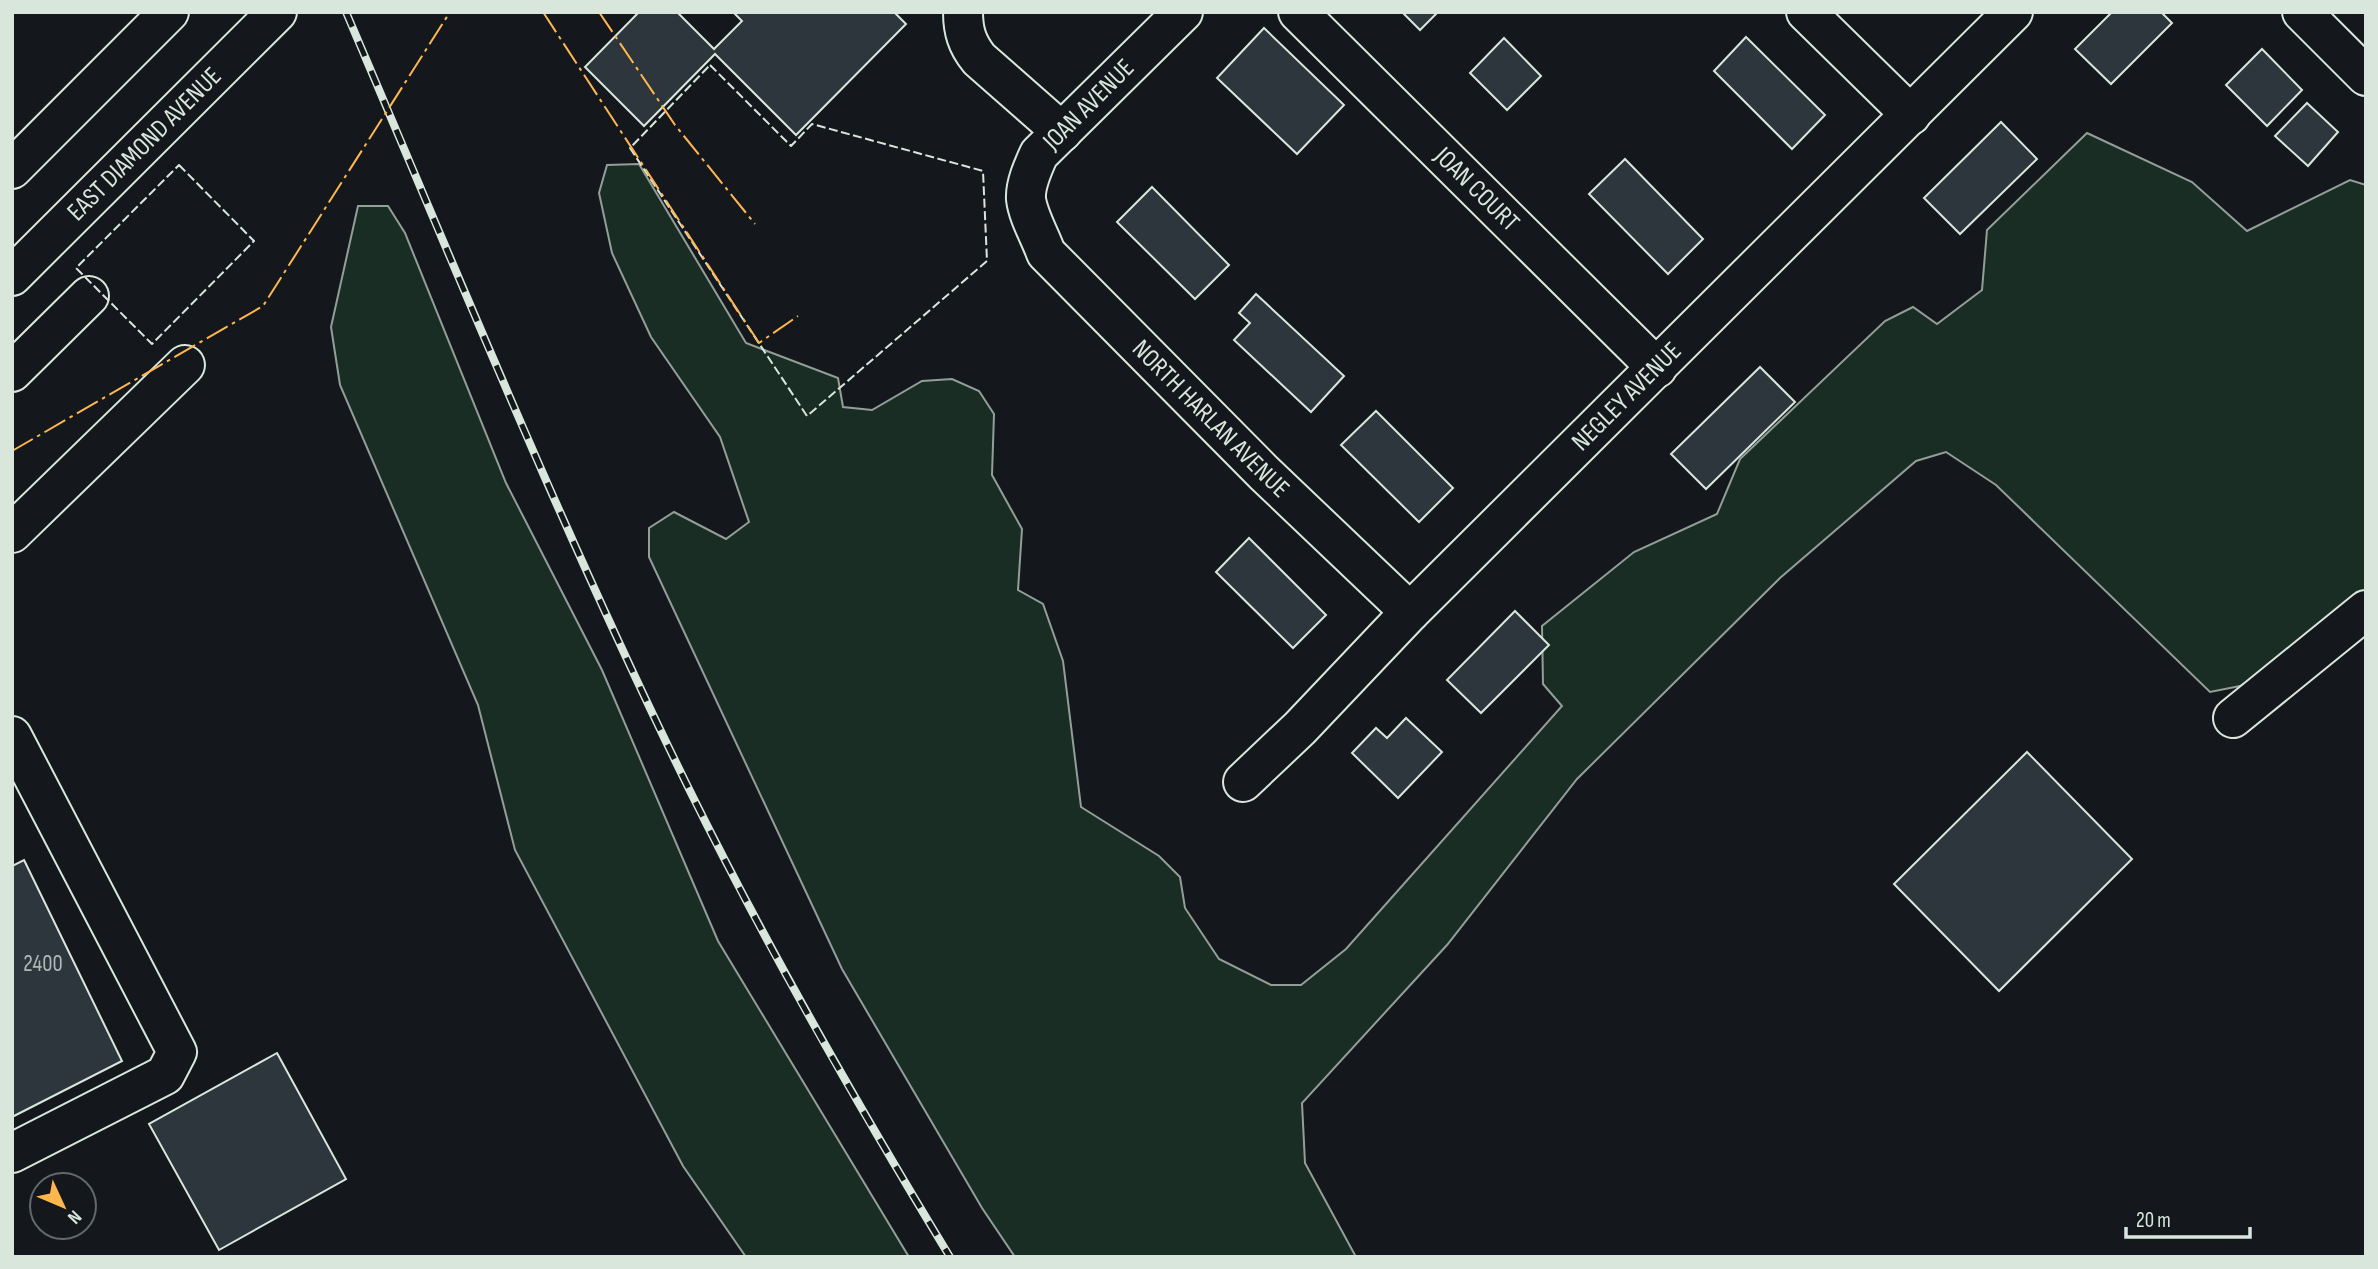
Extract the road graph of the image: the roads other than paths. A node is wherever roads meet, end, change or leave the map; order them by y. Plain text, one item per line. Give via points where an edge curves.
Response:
1 (169, 12) edge
2 (277, 12) edge
3 (963, 12) edge
4 (1183, 12) edge
5 (1298, 12) edge
6 (1806, 12) edge
7 (2014, 12) edge
8 (2302, 12) edge
9 (2366, 76) edge
10 (1911, 115) junction
11 (1062, 132) junction
12 (12, 169) edge
13 (1031, 213) joint
14 (12, 276) edge
15 (89, 296) dead end
16 (185, 365) dead end
17 (1657, 368) junction
18 (12, 372) edge
19 (12, 533) edge
20 (2366, 610) edge
21 (1410, 612) junction
22 (2233, 718) dead end
23 (12, 736) edge
24 (1243, 782) dead end
25 (12, 1153) edge

1 - 12 street
2 - 14 street, EAST DIAMOND AVENUE
3 - 11 street via 968,46
4 - 11 street, JOAN AVENUE
5 - 17 street, JOAN COURT
6 - 10 street
7 - 10 street, NEGLEY AVENUE
8 - 9 street
10 - 17 street, NEGLEY AVENUE
11 - 13 street, JOAN AVENUE via 1039,154 1032,169 1026,197
13 - 21 street, NORTH HARLAN AVENUE via 1046,253
15 - 18 street
16 - 19 street
17 - 21 street, NEGLEY AVENUE
20 - 22 street
21 - 24 street, NEGLEY AVENUE
23 - 25 street via 177,1052 165,1075

